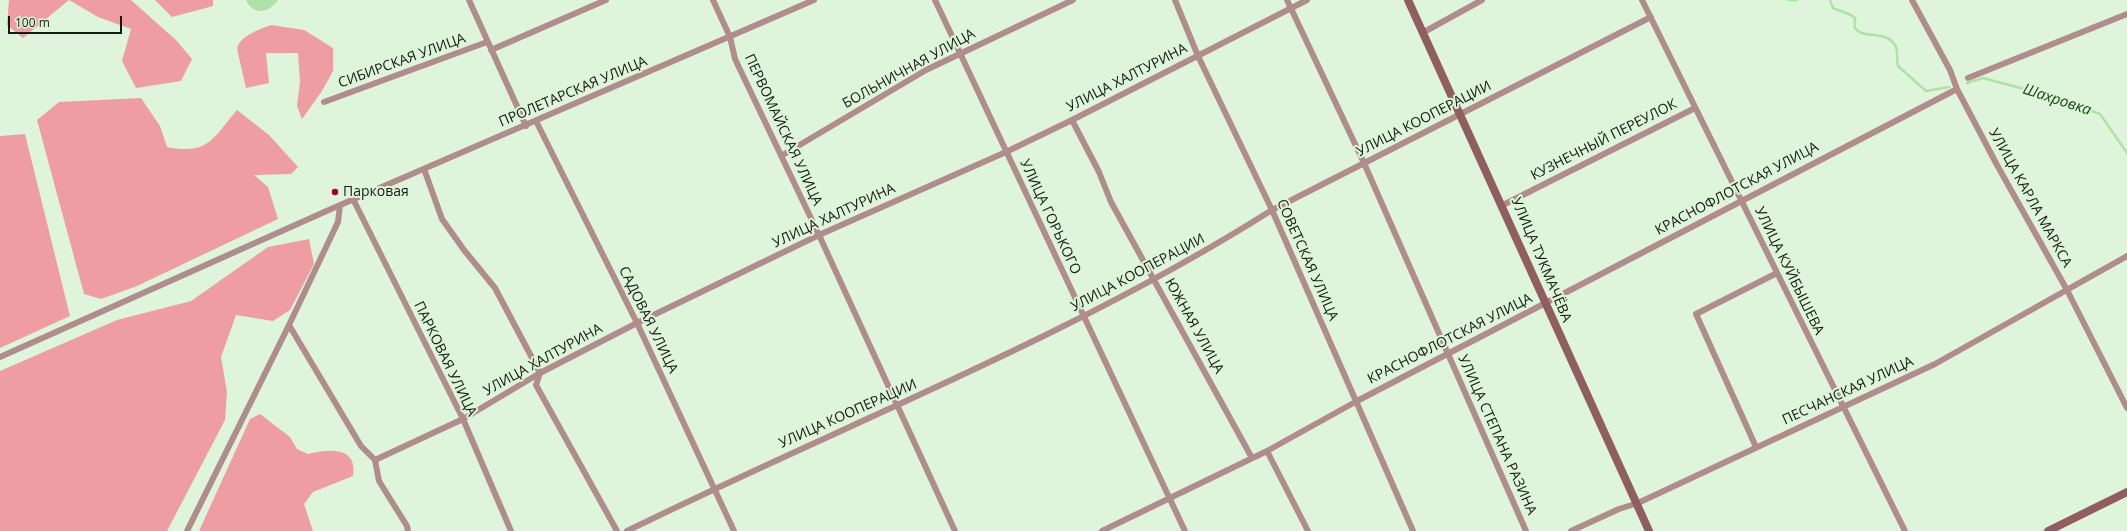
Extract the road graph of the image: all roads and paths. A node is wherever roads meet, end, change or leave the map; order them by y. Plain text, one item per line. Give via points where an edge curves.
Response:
1 (469, 0) edge
2 (606, 0) edge
3 (713, 0) edge
4 (814, 0) edge
5 (935, 0) edge
6 (1073, 0) edge
7 (1175, 0) edge
8 (1287, 0) edge
9 (1307, 0) edge
10 (1408, 0) edge
11 (1482, 0) edge
12 (1642, 0) edge
13 (1912, 0) edge
14 (1290, 8) junction
15 (2127, 14) edge
16 (1651, 17) junction
17 (1424, 32) junction
18 (730, 37) junction
19 (487, 42) junction
20 (491, 50) junction
21 (959, 53) junction
22 (1198, 56) junction
23 (1968, 78) dead end
24 (1957, 89) junction
25 (324, 102) dead end
26 (1695, 108) junction
27 (1462, 114) junction
28 (1072, 120) junction
29 (536, 121) junction
30 (526, 126) junction
31 (1006, 152) junction
32 (781, 156) junction
33 (1364, 163) junction
34 (424, 169) junction
35 (353, 199) junction
36 (1741, 200) junction
37 (1503, 204) junction
38 (340, 205) junction
39 (1272, 210) junction
40 (819, 234) junction
41 (2127, 256) edge
42 (1777, 273) junction
43 (1155, 278) junction
44 (2067, 290) junction
45 (1545, 304) junction
46 (1082, 316) junction
47 (637, 323) junction
48 (289, 325) junction
49 (1448, 354) junction
50 (0, 357) edge
51 (540, 373) junction
52 (1357, 401) junction
53 (898, 405) junction
54 (1842, 406) junction
55 (2127, 408) edge
56 (462, 419) junction
57 (1756, 447) junction
58 (1267, 451) junction
59 (1252, 458) junction
60 (374, 460) junction
61 (714, 488) junction
62 (2127, 492) edge
63 (1169, 498) junction
64 (1638, 503) junction
65 (187, 531) edge
66 (408, 531) edge
67 (511, 531) edge
68 (617, 531) edge
69 (627, 531) edge
70 (734, 531) edge
71 (955, 531) edge
72 (1102, 531) edge
73 (1185, 531) edge
74 (1308, 531) edge
75 (1413, 531) edge
76 (1526, 531) edge
77 (1571, 531) edge
78 (1649, 531) edge
79 (1905, 531) edge
80 (2048, 531) edge

1 - 19 street
2 - 20 street
3 - 18 street, ПЕРВОМАЙСКАЯ УЛИЦА
4 - 18 street, ПРОЛЕТАРСКАЯ УЛИЦА
5 - 21 street, УЛИЦА ГОРЬКОГО
6 - 21 street, БОЛЬНИЧНАЯ УЛИЦА
7 - 22 street, СОВЕТСКАЯ УЛИЦА
8 - 14 street, УЛИЦА СТЕПАНА РАЗИНА
9 - 14 street, УЛИЦА ХАЛТУРИНА
10 - 17 street, УЛИЦА ТУКМАЧЁВА
11 - 17 street
12 - 16 street, УЛИЦА КУЙБЫШЕВА
13 - 24 street, УЛИЦА КАРЛА МАРКСА via 1950,70
14 - 22 street, УЛИЦА ХАЛТУРИНА
14 - 33 street, УЛИЦА СТЕПАНА РАЗИНА
15 - 23 street
16 - 26 street, УЛИЦА КУЙБЫШЕВА
16 - 27 street, УЛИЦА КООПЕРАЦИИ
17 - 27 street, УЛИЦА ТУКМАЧЁВА
18 - 29 street, ПРОЛЕТАРСКАЯ УЛИЦА
18 - 32 street, ПЕРВОМАЙСКАЯ УЛИЦА via 735,59
19 - 20 street
19 - 25 street, СИБИРСКАЯ УЛИЦА
20 - 30 street
21 - 31 street, УЛИЦА ГОРЬКОГО
21 - 32 street, БОЛЬНИЧНАЯ УЛИЦА
22 - 28 street, УЛИЦА ХАЛТУРИНА
22 - 39 street, СОВЕТСКАЯ УЛИЦА
24 - 36 street, КРАСНОФЛОТСКАЯ УЛИЦА
24 - 44 street, УЛИЦА КАРЛА МАРКСА
26 - 36 street, УЛИЦА КУЙБЫШЕВА
26 - 37 street, КУЗНЕЧНЫЙ ПЕРЕУЛОК
27 - 33 street, УЛИЦА КООПЕРАЦИИ
27 - 37 street, УЛИЦА ТУКМАЧЁВА
28 - 31 street, УЛИЦА ХАЛТУРИНА
28 - 43 street, ЮЖНАЯ УЛИЦА via 1099,172 1111,202
29 - 30 street, ПРОЛЕТАРСКАЯ УЛИЦА
29 - 47 street, САДОВАЯ УЛИЦА
30 - 34 street, ПРОЛЕТАРСКАЯ УЛИЦА
31 - 40 street, УЛИЦА ХАЛТУРИНА
31 - 46 street, УЛИЦА ГОРЬКОГО
32 - 40 street, ПЕРВОМАЙСКАЯ УЛИЦА
33 - 39 street, УЛИЦА КООПЕРАЦИИ
33 - 49 street, УЛИЦА СТЕПАНА РАЗИНА
34 - 35 street, ПРОЛЕТАРСКАЯ УЛИЦА
34 - 51 street via 442,219 495,288
35 - 38 street, ПРОЛЕТАРСКАЯ УЛИЦА
35 - 56 street, ПАРКОВАЯ УЛИЦА
36 - 42 street, УЛИЦА КУЙБЫШЕВА
36 - 45 street, КРАСНОФЛОТСКАЯ УЛИЦА
37 - 45 street, УЛИЦА ТУКМАЧЁВА
38 - 48 street via 338,222
38 - 50 street, ПРОЛЕТАРСКАЯ УЛИЦА
39 - 43 street, УЛИЦА КООПЕРАЦИИ via 1222,242
39 - 52 street, СОВЕТСКАЯ УЛИЦА
40 - 47 street, УЛИЦА ХАЛТУРИНА
40 - 53 street, ПЕРВОМАЙСКАЯ УЛИЦА
41 - 44 street, ПЕСЧАНСКАЯ УЛИЦА
42 - 54 street, УЛИЦА КУЙБЫШЕВА
42 - 57 street via 1696,314
43 - 46 street, УЛИЦА КООПЕРАЦИИ
43 - 59 street, ЮЖНАЯ УЛИЦА
44 - 54 street, ПЕСЧАНСКАЯ УЛИЦА via 1935,364
44 - 55 street, УЛИЦА КАРЛА МАРКСА
45 - 49 street, КРАСНОФЛОТСКАЯ УЛИЦА
45 - 64 street, УЛИЦА ТУКМАЧЁВА
46 - 53 street, УЛИЦА КООПЕРАЦИИ
46 - 63 street, УЛИЦА ГОРЬКОГО
47 - 51 street, УЛИЦА ХАЛТУРИНА
47 - 61 street, САДОВАЯ УЛИЦА
48 - 60 street via 361,446
48 - 65 street
49 - 52 street, КРАСНОФЛОТСКАЯ УЛИЦА
49 - 76 street, УЛИЦА СТЕПАНА РАЗИНА
51 - 56 street, УЛИЦА ХАЛТУРИНА
51 - 68 street via 536,385
52 - 58 street, КРАСНОФЛОТСКАЯ УЛИЦА
52 - 75 street, СОВЕТСКАЯ УЛИЦА
53 - 61 street, УЛИЦА КООПЕРАЦИИ
53 - 71 street, ПЕРВОМАЙСКАЯ УЛИЦА
54 - 57 street, ПЕСЧАНСКАЯ УЛИЦА
54 - 79 street, УЛИЦА КУЙБЫШЕВА
56 - 60 street, УЛИЦА ХАЛТУРИНА
56 - 67 street, ПАРКОВАЯ УЛИЦА
57 - 64 street, ПЕСЧАНСКАЯ УЛИЦА
58 - 59 street, КРАСНОФЛОТСКАЯ УЛИЦА
58 - 74 street
59 - 63 street, КРАСНОФЛОТСКАЯ УЛИЦА
60 - 66 street via 380,481
61 - 69 street, УЛИЦА КООПЕРАЦИИ
61 - 70 street, САДОВАЯ УЛИЦА
62 - 80 street
63 - 72 street, КРАСНОФЛОТСКАЯ УЛИЦА
63 - 73 street, УЛИЦА ГОРЬКОГО
64 - 77 street, ПЕСЧАНСКАЯ УЛИЦА
64 - 78 street, УЛИЦА ТУКМАЧЁВА

